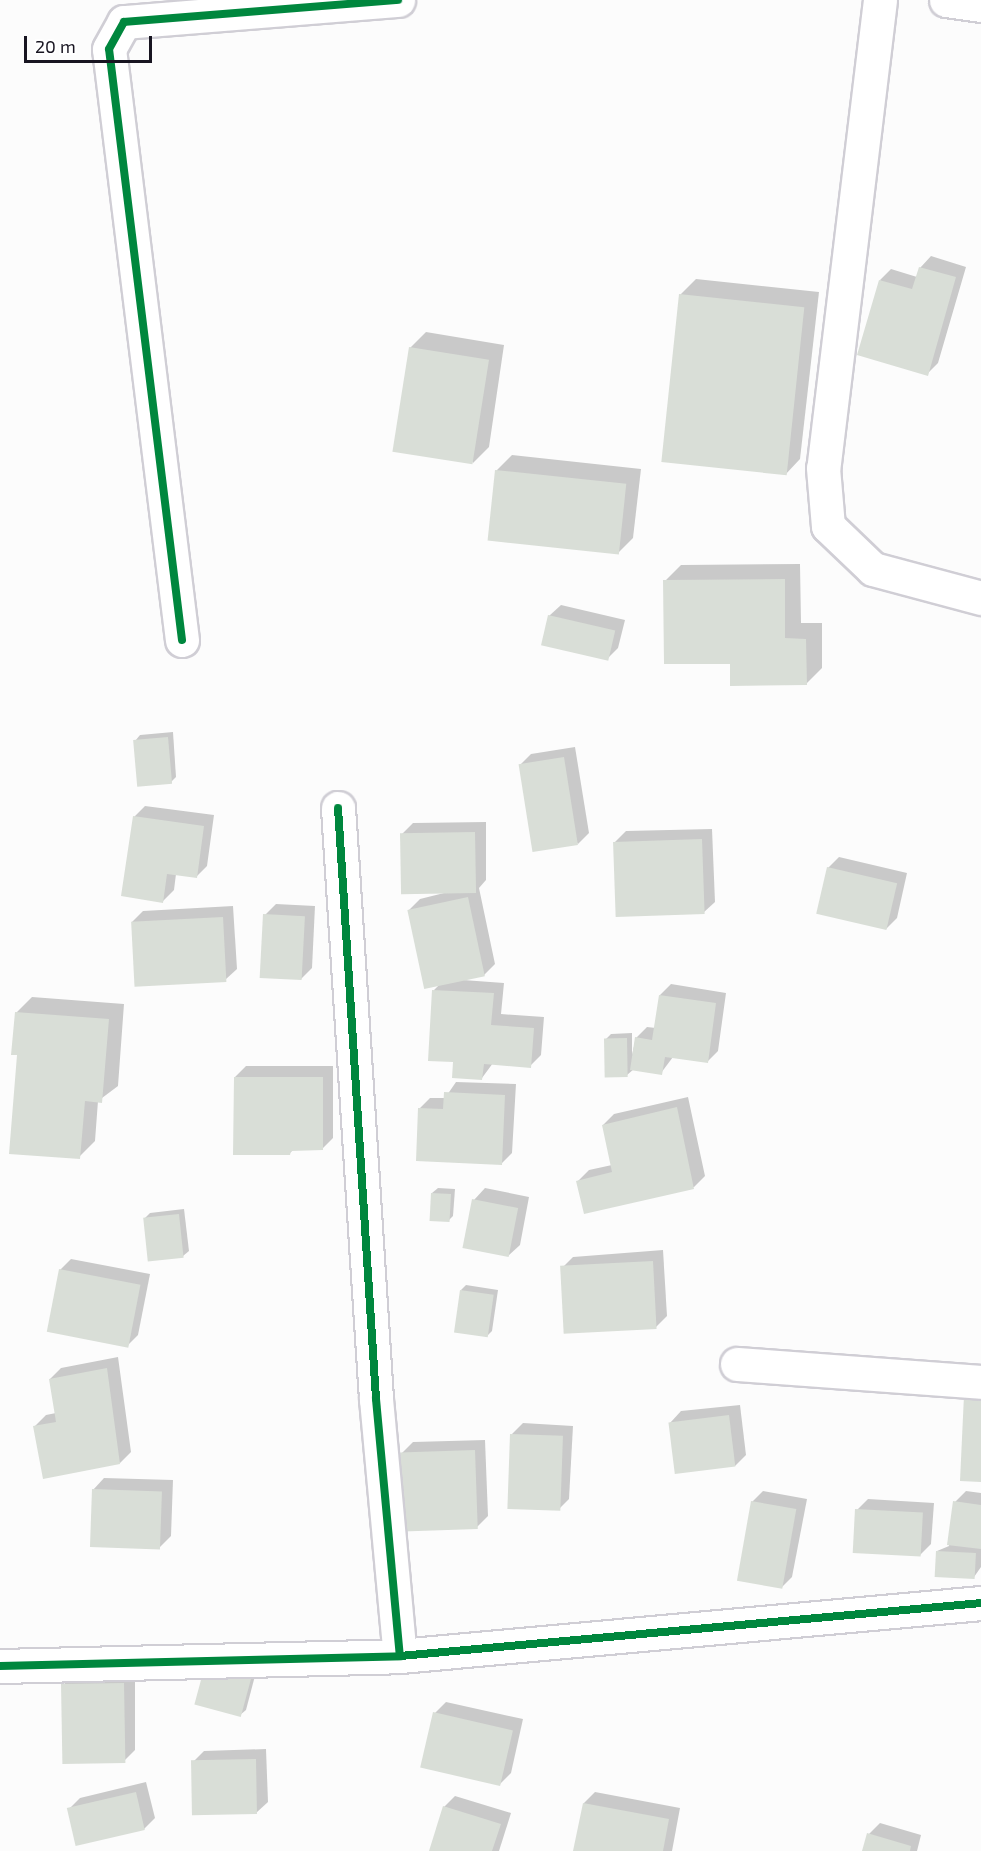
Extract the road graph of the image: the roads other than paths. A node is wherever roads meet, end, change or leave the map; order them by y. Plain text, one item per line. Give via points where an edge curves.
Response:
1 (398, 0) edge
2 (880, 0) edge
3 (946, 0) edge
4 (981, 5) edge
5 (981, 598) edge
6 (182, 640) dead end
7 (338, 808) dead end
8 (737, 1364) dead end
9 (981, 1382) edge
10 (981, 1603) edge
11 (399, 1656) junction
12 (0, 1666) edge

1 - 6 street via 124,22 109,49
2 - 5 street via 823,468 828,526 873,568
3 - 4 street
7 - 11 street via 376,1399
8 - 9 street
10 - 11 street
11 - 12 street

